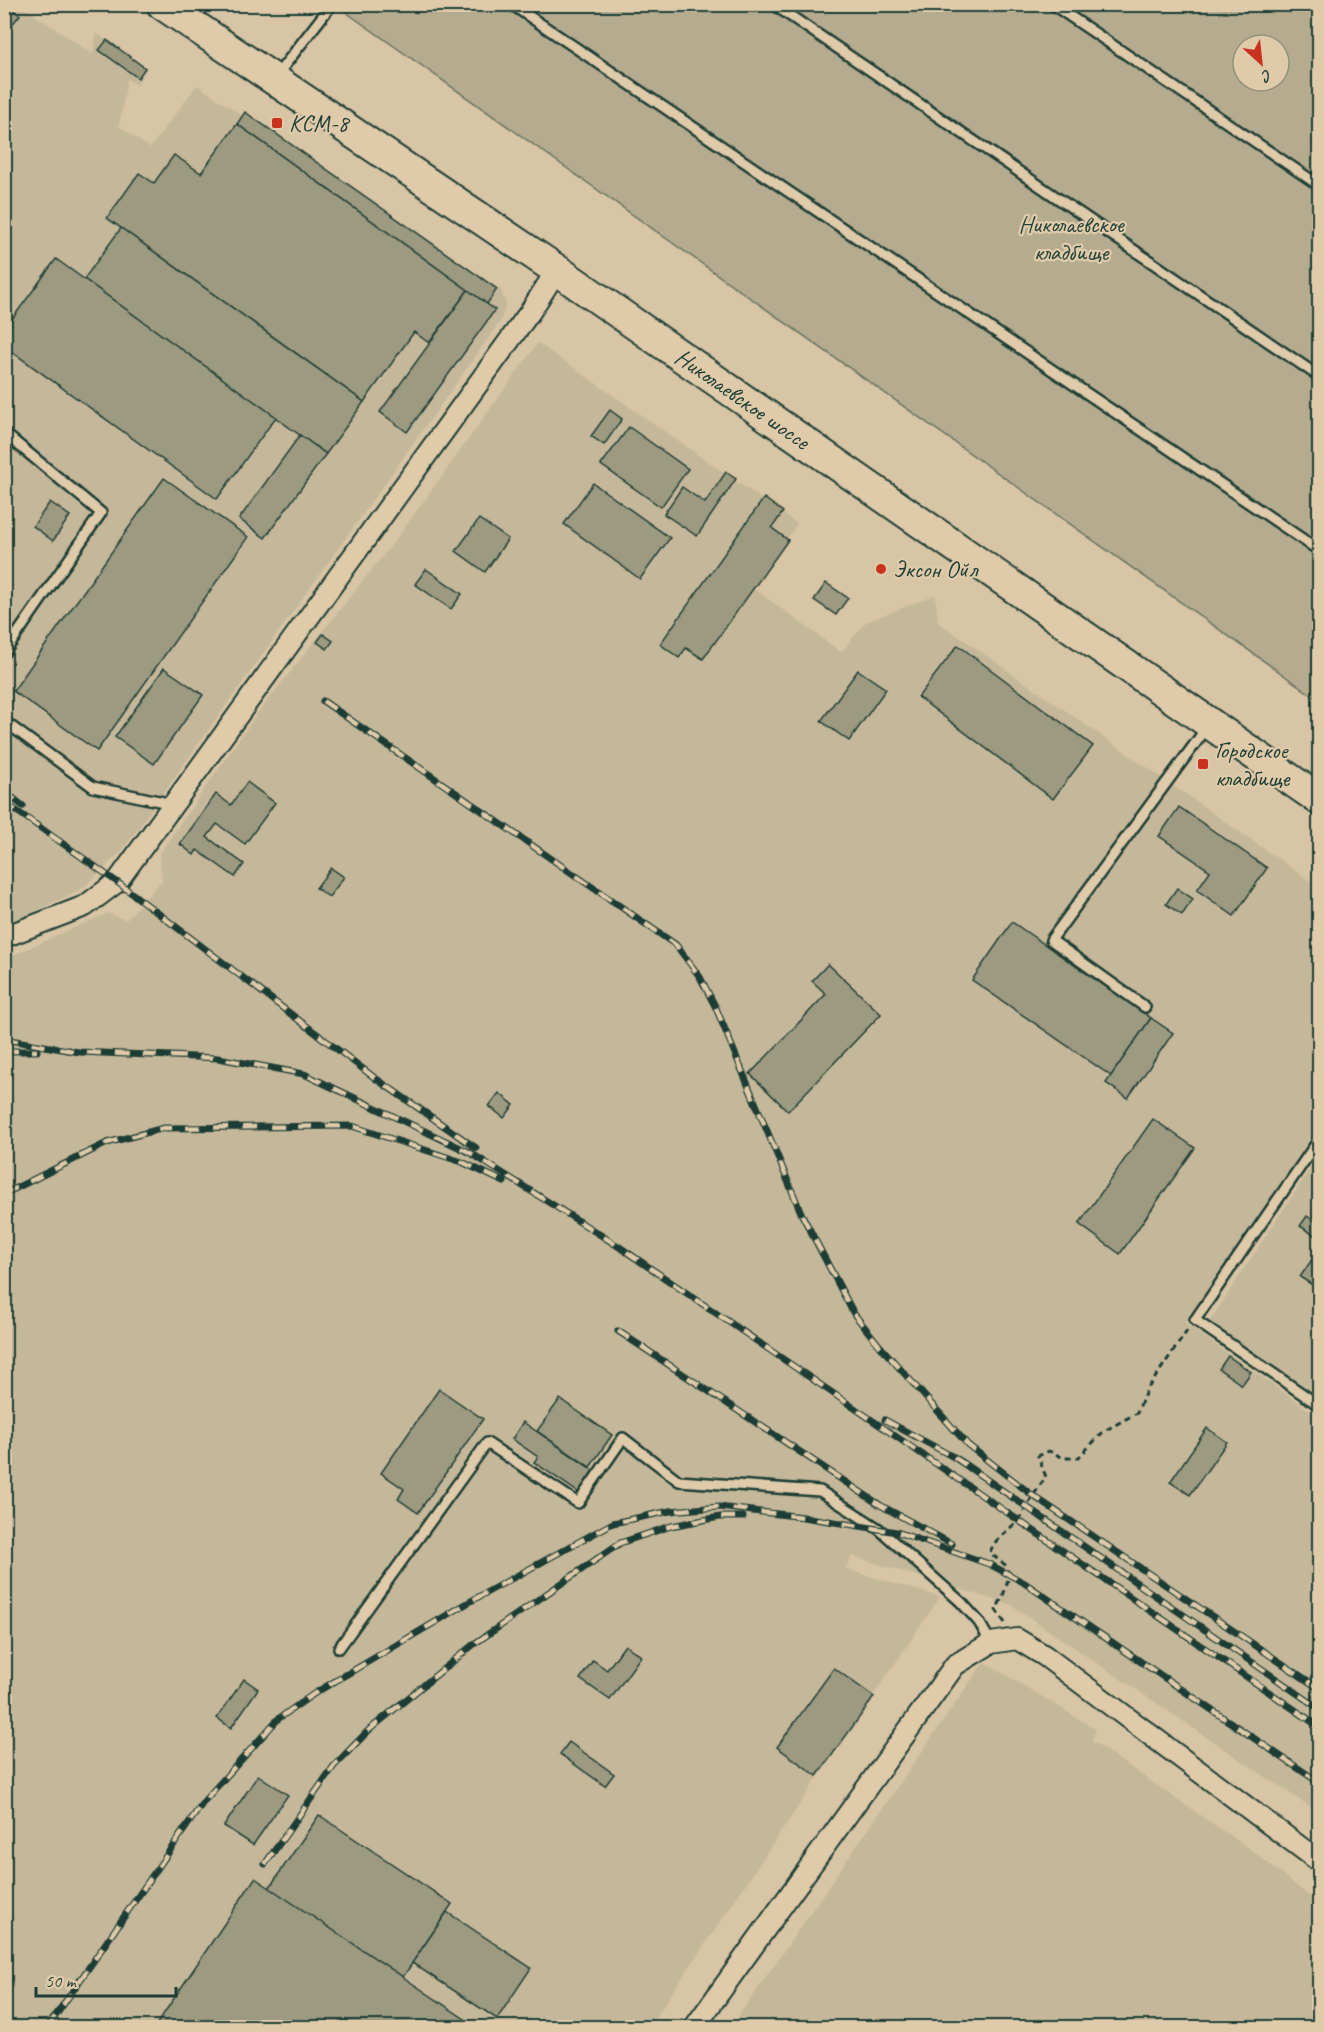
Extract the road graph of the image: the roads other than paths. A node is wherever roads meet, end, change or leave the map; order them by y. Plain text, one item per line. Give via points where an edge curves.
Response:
1 (162, 4) edge
2 (332, 4) edge
3 (511, 4) edge
4 (773, 4) edge
5 (1052, 4) edge
6 (274, 80) junction
7 (1320, 186) edge
8 (557, 270) junction
9 (1320, 377) edge
10 (4, 433) edge
11 (1320, 552) edge
12 (4, 653) edge
13 (4, 721) edge
14 (1209, 724) junction
15 (1320, 800) edge
16 (173, 804) junction
17 (4, 937) edge
18 (1145, 1007) dead end
19 (1320, 1137) edge
20 (1320, 1406) edge
21 (991, 1643) junction
22 (339, 1648) dead end
23 (1320, 1862) edge
24 (694, 2028) edge

1 - 6 main road, Николаевское шоссе
2 - 6 lane
3 - 11 lane
4 - 9 lane
5 - 7 lane
6 - 8 main road, Николаевское шоссе
8 - 14 main road, Николаевское шоссе
8 - 16 street
10 - 12 lane via 101,513
13 - 16 lane via 93,787
14 - 15 main road, Николаевское шоссе
14 - 18 lane via 1051,940
16 - 17 street via 117,882 85,906
19 - 20 lane via 1196,1320
21 - 22 lane via 961,1602 915,1561 879,1529 820,1491 679,1481 623,1438 578,1503 487,1443
21 - 23 street via 1017,1639 1045,1656
21 - 24 street via 955,1665

